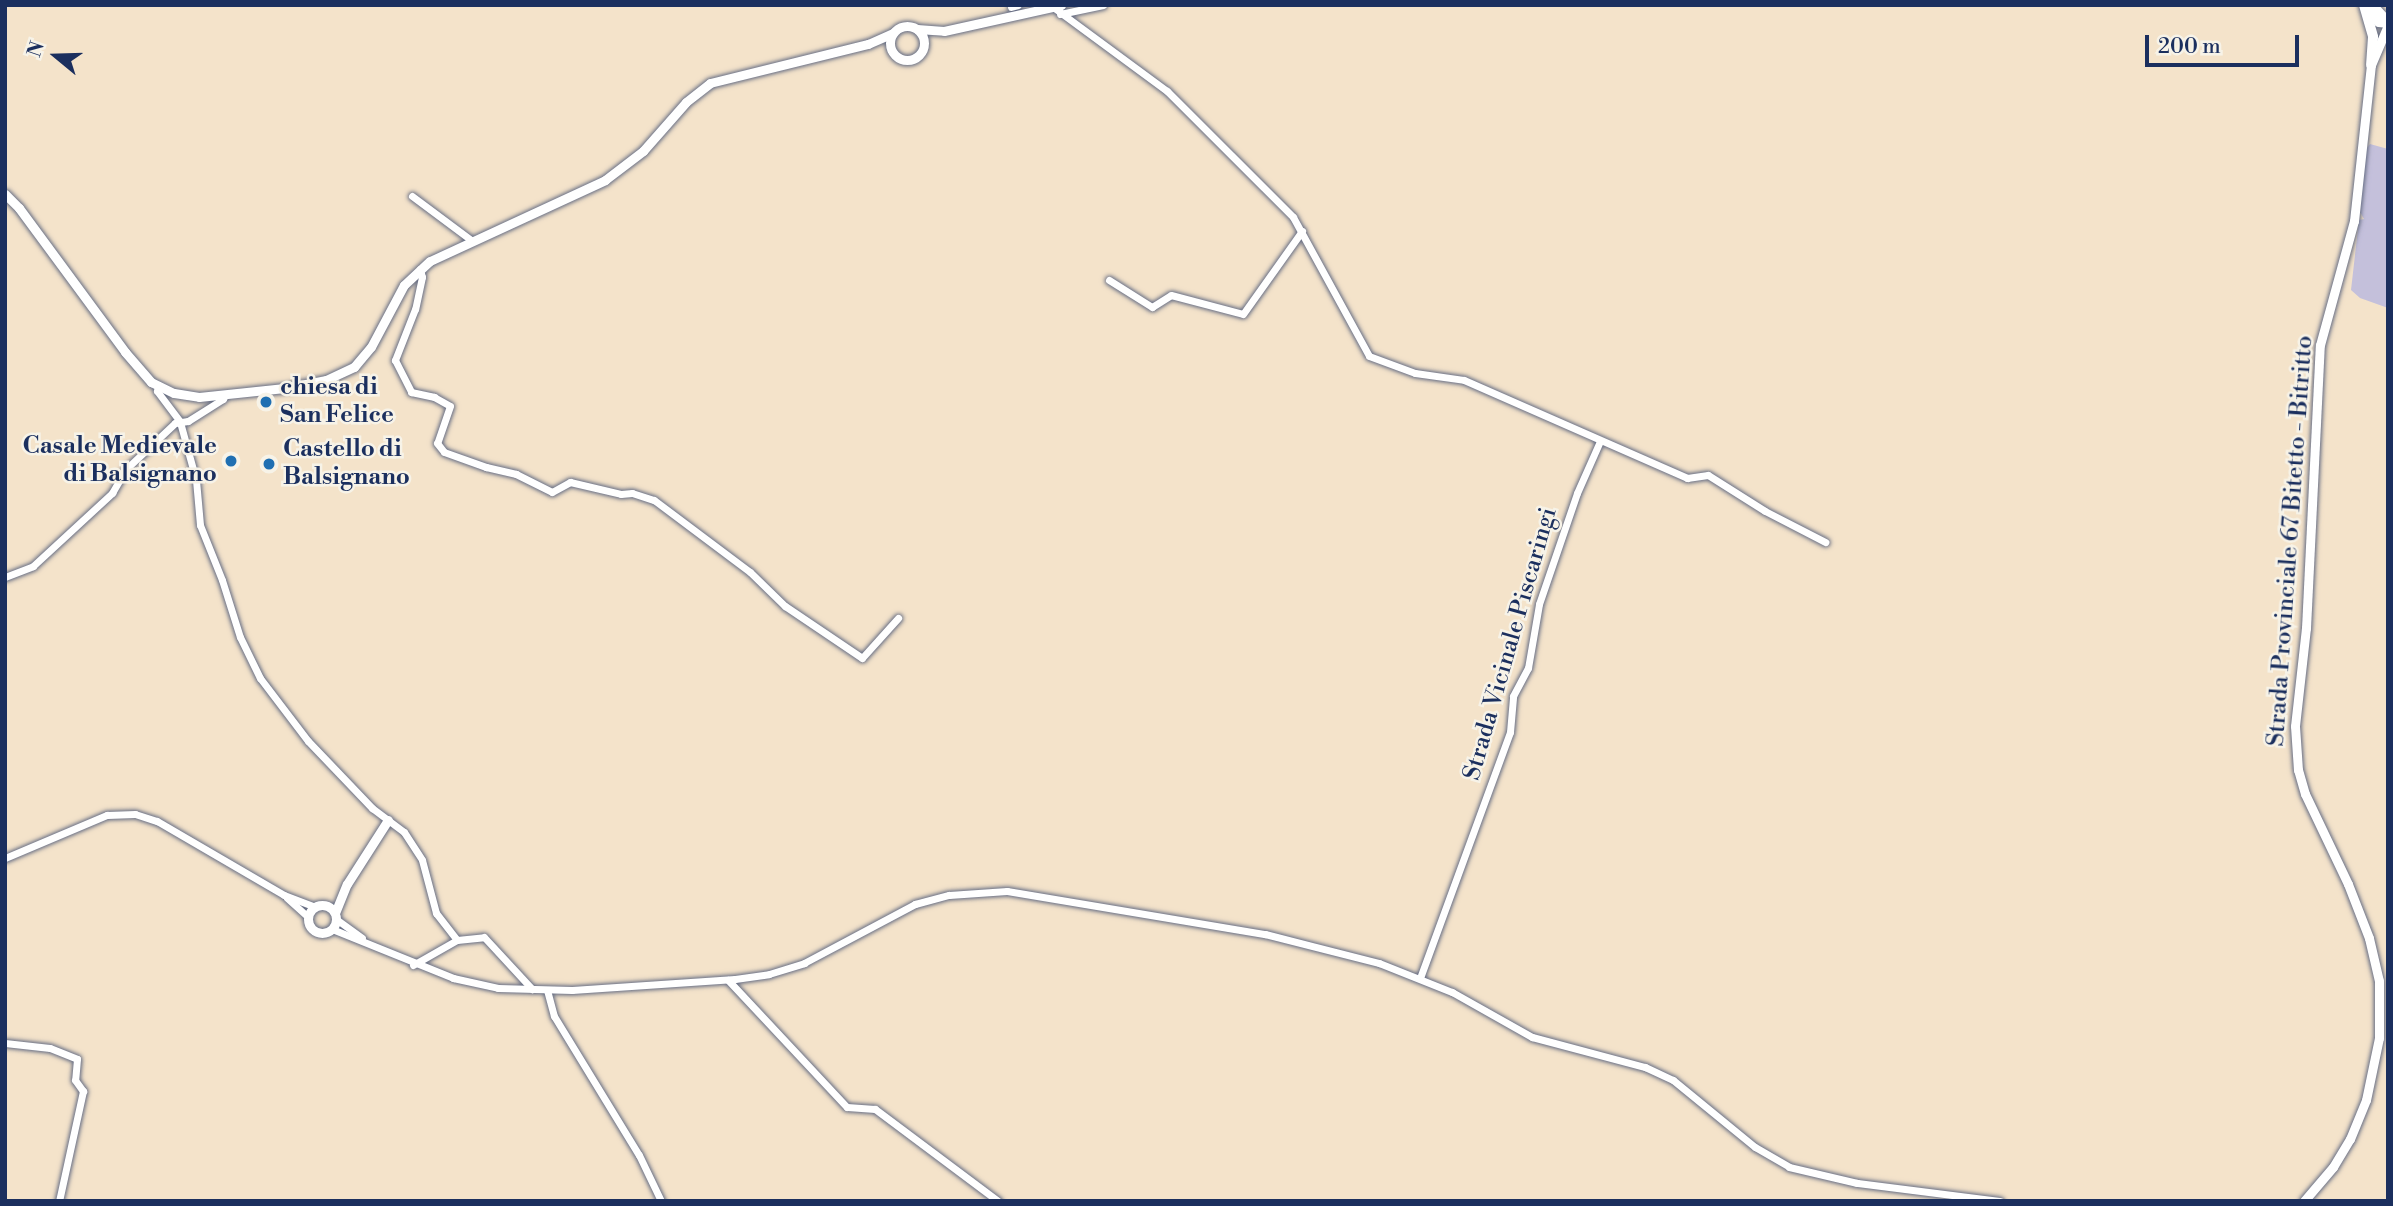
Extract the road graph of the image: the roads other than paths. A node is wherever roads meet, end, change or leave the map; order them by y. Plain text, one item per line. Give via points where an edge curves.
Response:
1 (1103, 5) edge
2 (2367, 6) edge
3 (1058, 9) edge
4 (2388, 23) edge
5 (917, 29) junction
6 (944, 31) junction
7 (893, 33) junction
8 (868, 44) junction
9 (891, 45) junction
10 (923, 45) junction
11 (2371, 65) junction
12 (5, 194) edge
13 (412, 196) dead end
14 (1302, 231) junction
15 (471, 240) junction
16 (420, 269) junction
17 (1109, 280) dead end
18 (158, 386) junction
19 (225, 395) junction
20 (180, 422) junction
21 (1601, 441) junction
22 (1825, 542) dead end
23 (5, 577) edge
24 (898, 618) dead end
25 (388, 820) junction
26 (5, 858) edge
27 (347, 884) junction
28 (284, 895) junction
29 (326, 905) junction
30 (315, 907) junction
31 (308, 917) junction
32 (334, 920) junction
33 (457, 940) junction
34 (413, 965) junction
35 (1420, 978) junction
36 (728, 980) junction
37 (532, 989) junction
38 (547, 990) junction
39 (5, 1043) edge
40 (59, 1201) edge
41 (661, 1201) edge
42 (998, 1201) edge
43 (2000, 1201) edge
44 (2304, 1201) edge

1 - 3 street
2 - 4 highway
2 - 11 highway via 2373,37
3 - 6 main road
3 - 14 street via 1167,91
4 - 11 main road, Strada Provinciale 67 Bitetto - Bitritto
5 - 6 main road
5 - 7 main road via 902,27
5 - 10 main road
6 - 10 main road
7 - 8 main road
7 - 9 main road
8 - 9 main road
8 - 15 main road via 710,83 686,102 643,151 605,180
9 - 10 main road via 896,55 906,59 916,57
11 - 44 main road, Strada Provinciale 67 Bitetto - Bitritto via 2354,221 2320,345 2306,628 2295,726 2305,794 2369,938 2379,981 2379,1038 2366,1100 2350,1139
12 - 18 main road via 125,352
13 - 15 street
14 - 17 street via 1243,314 1171,295 1152,307
14 - 21 street via 1369,356 1423,375 1464,380
15 - 16 main road
16 - 19 main road via 404,285 371,347 354,366 326,380
16 - 24 street via 415,309 395,360 411,392 450,406 438,436 439,448 516,474 552,492 570,482 654,500 750,572 785,606 862,658
18 - 19 main road via 186,396
18 - 20 street
19 - 20 street via 197,416
20 - 23 street via 142,454 112,493 33,566
20 - 25 street via 196,480 200,525 240,637 260,678 308,741
21 - 22 street via 1687,478 1708,475
21 - 35 street, Strada Vicinale Piscaringi via 1577,493 1539,604 1528,668 1513,696 1510,732
25 - 27 main road
25 - 33 street via 404,832 422,860 436,913
26 - 28 street via 107,815 135,814 157,821
27 - 29 main road
27 - 32 main road
28 - 30 street
28 - 31 street
29 - 30 main road
29 - 32 main road
30 - 31 main road
31 - 32 main road via 317,932
32 - 34 street via 374,947
33 - 34 street
33 - 37 street via 490,940
34 - 37 street via 467,982
35 - 36 street via 1265,934 1007,891 946,895 915,904 804,963
35 - 43 street via 1532,1037 1645,1067 1673,1080 1755,1147 1789,1167 1857,1183
36 - 38 street
36 - 42 street via 847,1107 875,1109
37 - 38 street
38 - 41 street via 554,1016 639,1155
39 - 40 street via 50,1048 77,1059 75,1080 83,1091

